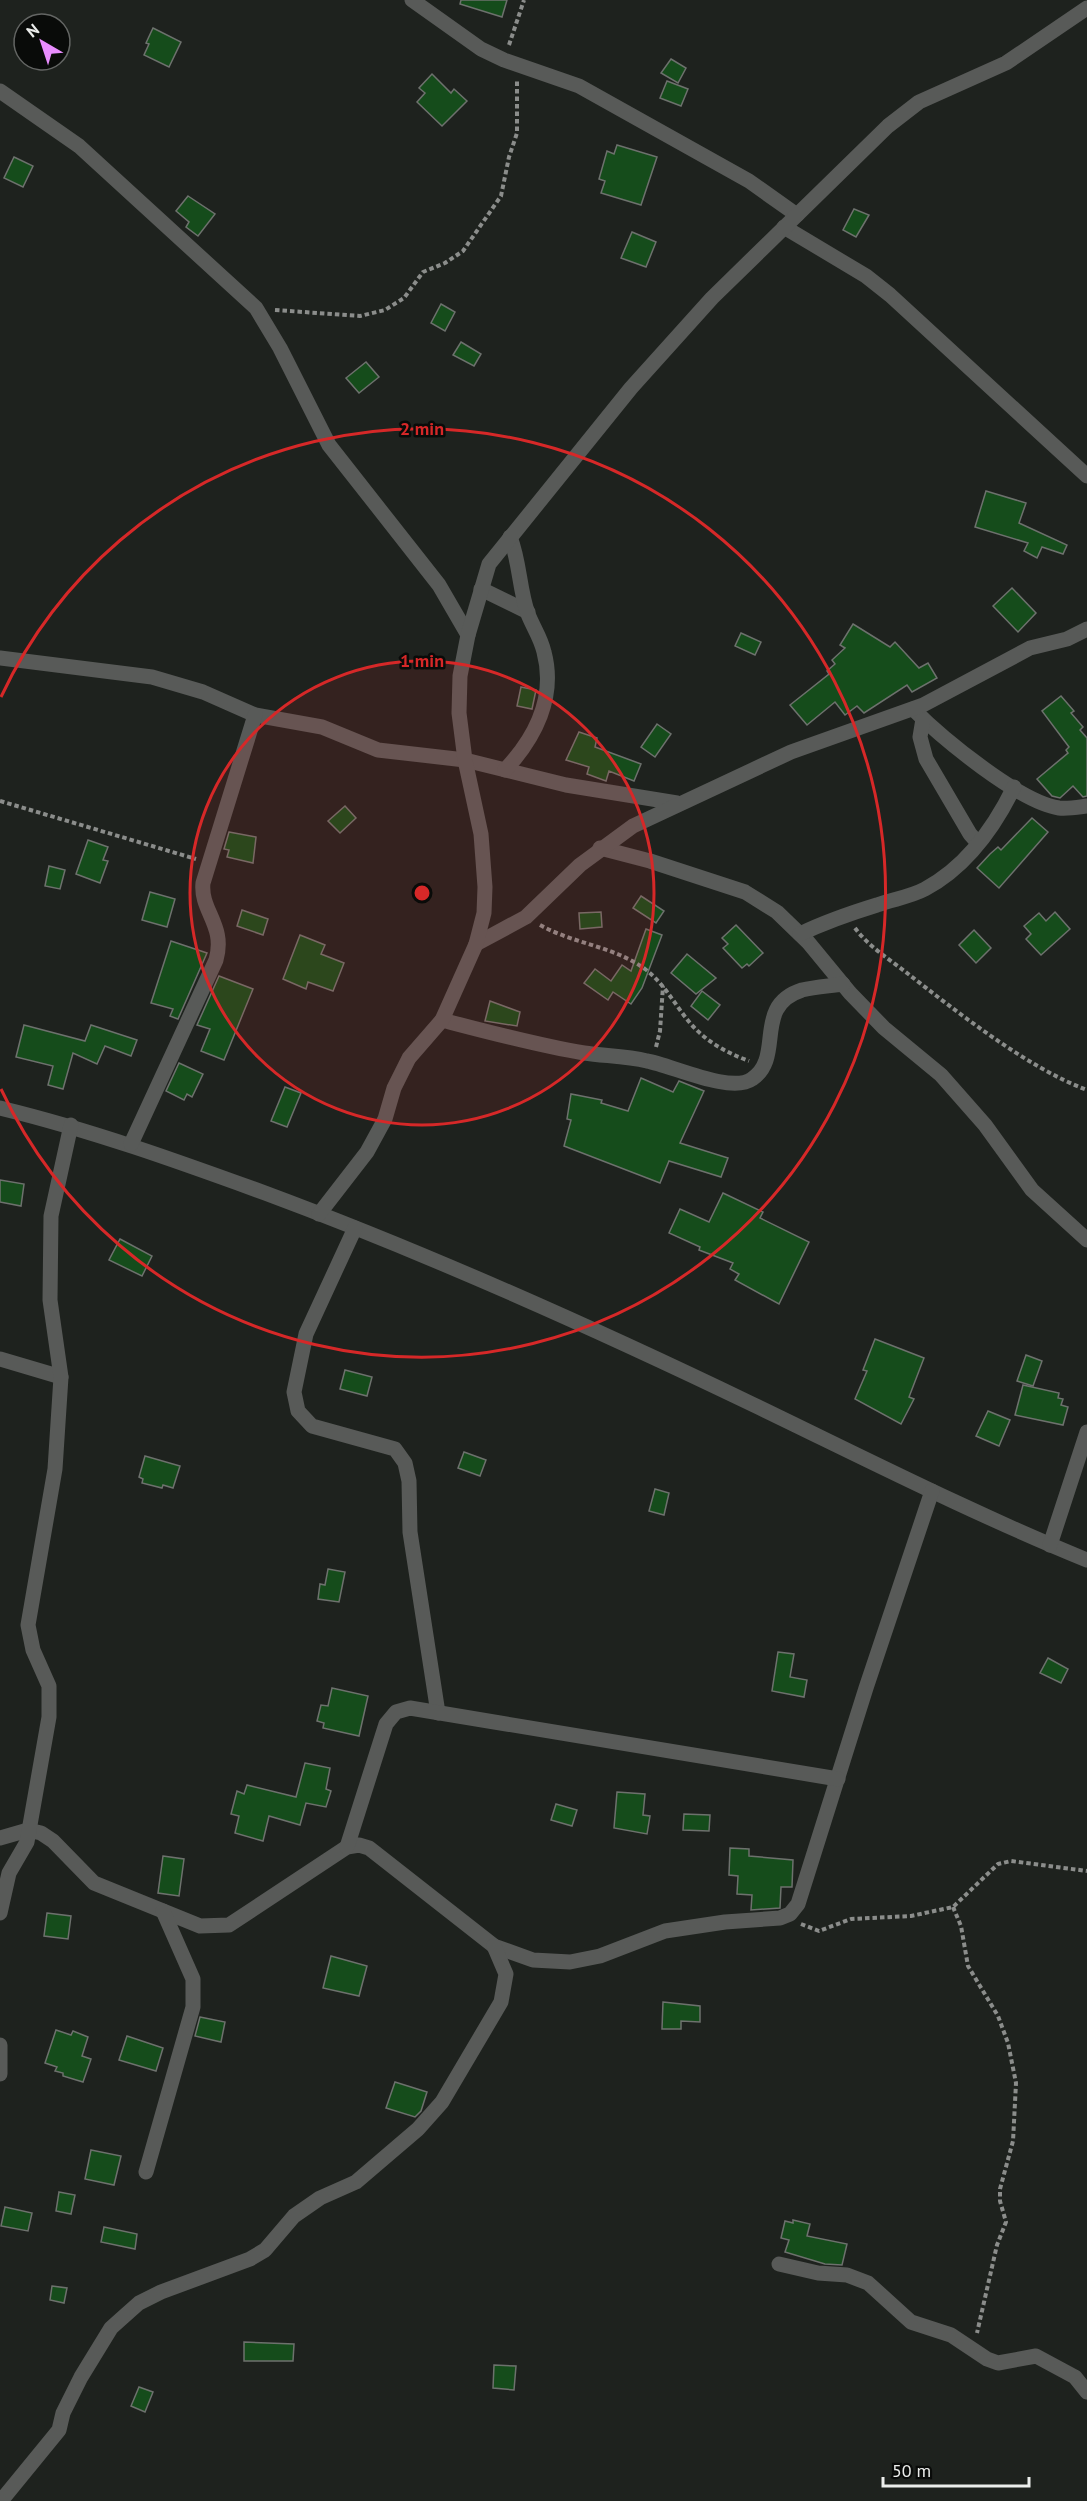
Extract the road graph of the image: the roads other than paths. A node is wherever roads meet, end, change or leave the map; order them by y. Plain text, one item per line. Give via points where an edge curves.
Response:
1 (412, 0) edge
2 (1087, 8) edge
3 (0, 91) edge
4 (796, 215) junction
5 (784, 227) junction
6 (1087, 476) edge
7 (510, 537) junction
8 (481, 589) junction
9 (528, 612) junction
10 (1087, 629) edge
11 (468, 635) junction
12 (0, 658) edge
13 (918, 714) junction
14 (255, 715) junction
15 (465, 760) junction
16 (505, 770) junction
17 (1014, 787) junction
18 (677, 803) junction
19 (1087, 806) edge
20 (978, 843) junction
21 (600, 848) junction
22 (800, 933) junction
23 (476, 944) junction
24 (843, 984) junction
25 (442, 1020) junction
26 (0, 1108) edge
27 (71, 1125) junction
28 (131, 1144) junction
29 (319, 1214) junction
30 (355, 1227) junction
31 (1087, 1240) edge
32 (0, 1359) edge
33 (61, 1377) junction
34 (1087, 1432) edge
35 (932, 1491) junction
36 (1050, 1545) junction
37 (1087, 1560) edge
38 (438, 1713) junction
39 (838, 1779) junction
40 (28, 1830) junction
41 (0, 1838) edge
42 (347, 1847) junction
43 (164, 1911) junction
44 (0, 1913) edge
45 (494, 1946) junction
46 (0, 2045) edge
47 (0, 2074) edge
48 (146, 2172) dead end
49 (779, 2264) dead end
50 (1087, 2392) edge
51 (1, 2501) edge

1 - 4 street via 481,48 579,86 749,182
2 - 4 street via 1006,63 919,102 888,126
3 - 11 street via 79,146 256,308 329,445 439,585
4 - 5 street
5 - 6 street via 866,276 890,295
5 - 7 street via 712,298 631,388
7 - 8 street via 489,564
7 - 9 street
8 - 9 street
8 - 11 street
9 - 16 street via 544,652 548,690 535,732
10 - 13 street via 1067,639 1030,648
11 - 15 street via 460,676 459,713
12 - 14 street via 152,677 203,692
13 - 17 street via 958,750
13 - 18 street via 801,748
13 - 20 street via 926,759
14 - 15 street via 322,727 394,754
14 - 28 street via 202,895 219,937 216,960
15 - 16 street
15 - 23 street via 481,834 485,887 484,913
16 - 18 street via 618,795
17 - 19 street via 1059,808
17 - 20 street via 999,816
18 - 21 street
20 - 22 street via 948,874 924,889
21 - 22 street via 745,892 777,912
21 - 23 street via 526,917
22 - 24 street
23 - 25 street
24 - 25 street via 802,990 782,1002 770,1027 765,1065 750,1081 740,1083
24 - 31 street via 884,1028 941,1075 985,1125 1032,1190
25 - 29 street via 409,1058 367,1152
26 - 27 street
27 - 28 street
27 - 33 street via 51,1216 50,1300
28 - 29 street
29 - 30 street
30 - 35 street via 544,1307
30 - 38 street via 306,1334 294,1392 298,1411 312,1426 395,1449 405,1463 410,1532
32 - 33 street
33 - 40 street via 55,1469 28,1625 33,1650 50,1686 50,1699
34 - 36 street
35 - 36 street
35 - 39 street
36 - 37 street
38 - 39 street
38 - 42 street via 411,1708 396,1712 386,1724
39 - 45 street via 798,1904 790,1914 665,1931 600,1956 570,1962 533,1960
40 - 41 street
40 - 43 street via 53,1841 94,1882
40 - 44 street via 27,1842 9,1873
42 - 43 street via 229,1925 200,1926
42 - 45 street via 369,1848
43 - 48 street via 192,1978 193,2007
45 - 51 street via 506,1974 501,2002 442,2102 418,2129 356,2182 320,2198 294,2216 258,2255 161,2292 120,2319 81,2377 59,2430
46 - 47 street
49 - 50 street via 847,2275 868,2283 911,2322 951,2335 998,2363 1036,2356 1075,2377

